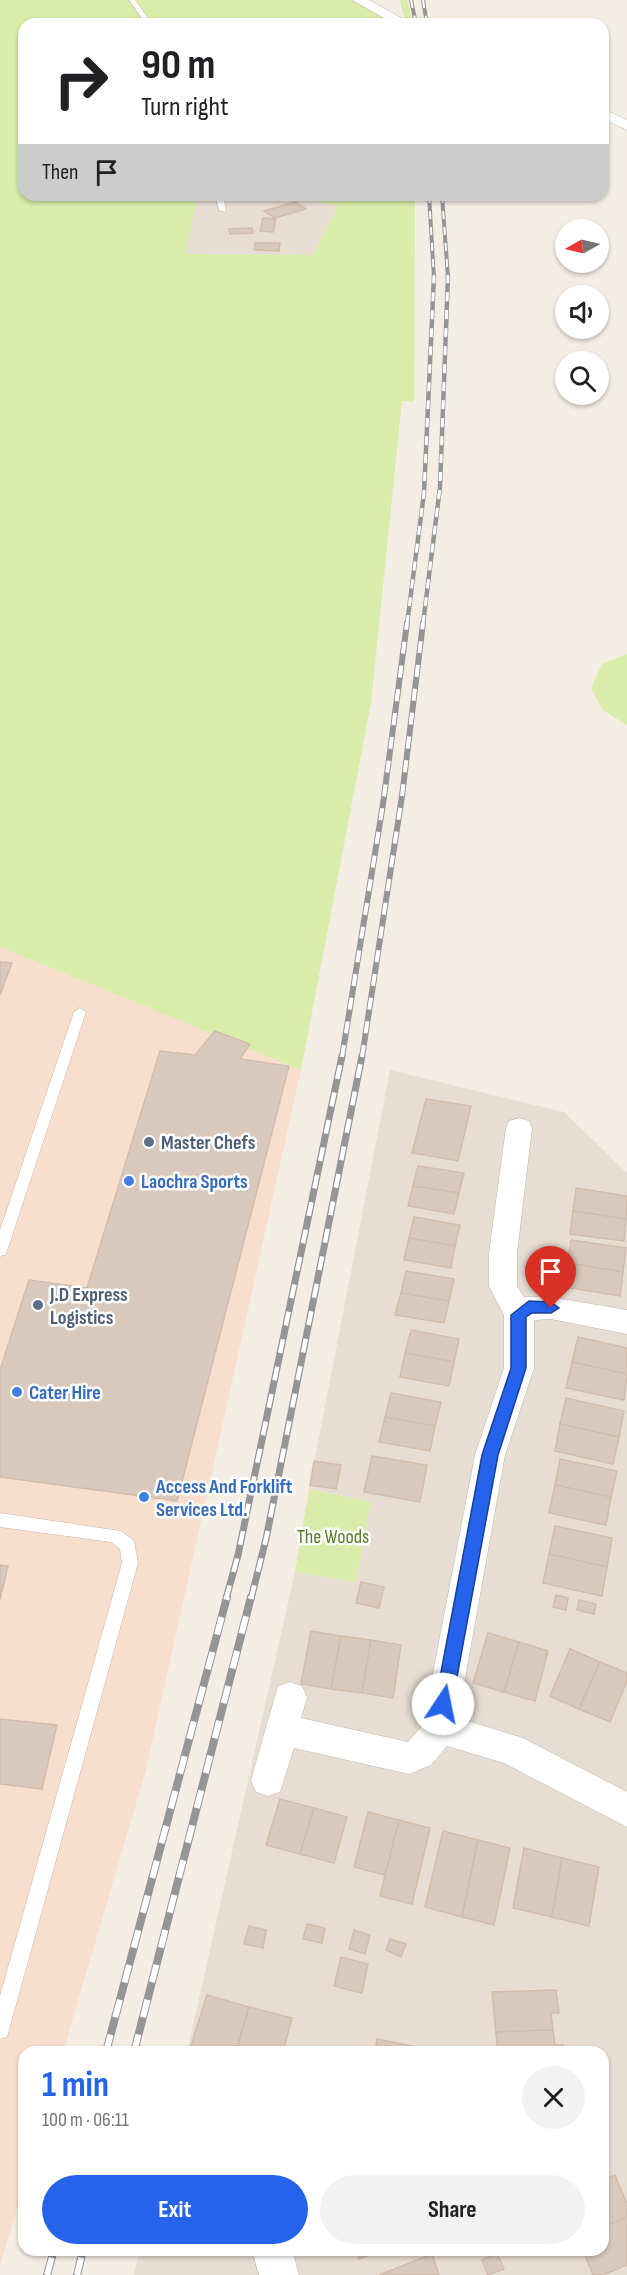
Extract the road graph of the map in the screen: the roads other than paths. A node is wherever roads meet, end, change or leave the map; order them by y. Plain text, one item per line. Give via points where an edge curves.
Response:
1 (132, 0) edge
2 (359, 0) edge
3 (145, 18) edge
4 (394, 18) edge
5 (609, 116) edge
6 (627, 126) edge
7 (221, 201) edge
8 (223, 210) dead end
9 (80, 1012) dead end
10 (519, 1128) dead end
11 (0, 1251) edge
12 (519, 1315) junction
13 (627, 1322) edge
14 (0, 1520) edge
15 (290, 1697) dead end
16 (439, 1728) junction
17 (282, 1730) junction
18 (268, 1780) dead end
19 (627, 1810) edge
20 (0, 2030) edge
21 (274, 2256) edge
22 (279, 2275) edge

1 - 3 lane
2 - 4 street
5 - 6 street
7 - 8 lane
9 - 11 lane
10 - 12 street via 503,1253 503,1286
12 - 13 street via 529,1307 551,1308
12 - 16 street via 519,1368 490,1455
14 - 20 lane via 115,1536 128,1546 130,1563
15 - 17 street
16 - 17 street via 429,1746 409,1758
16 - 19 street via 511,1749
17 - 18 street
21 - 22 street

